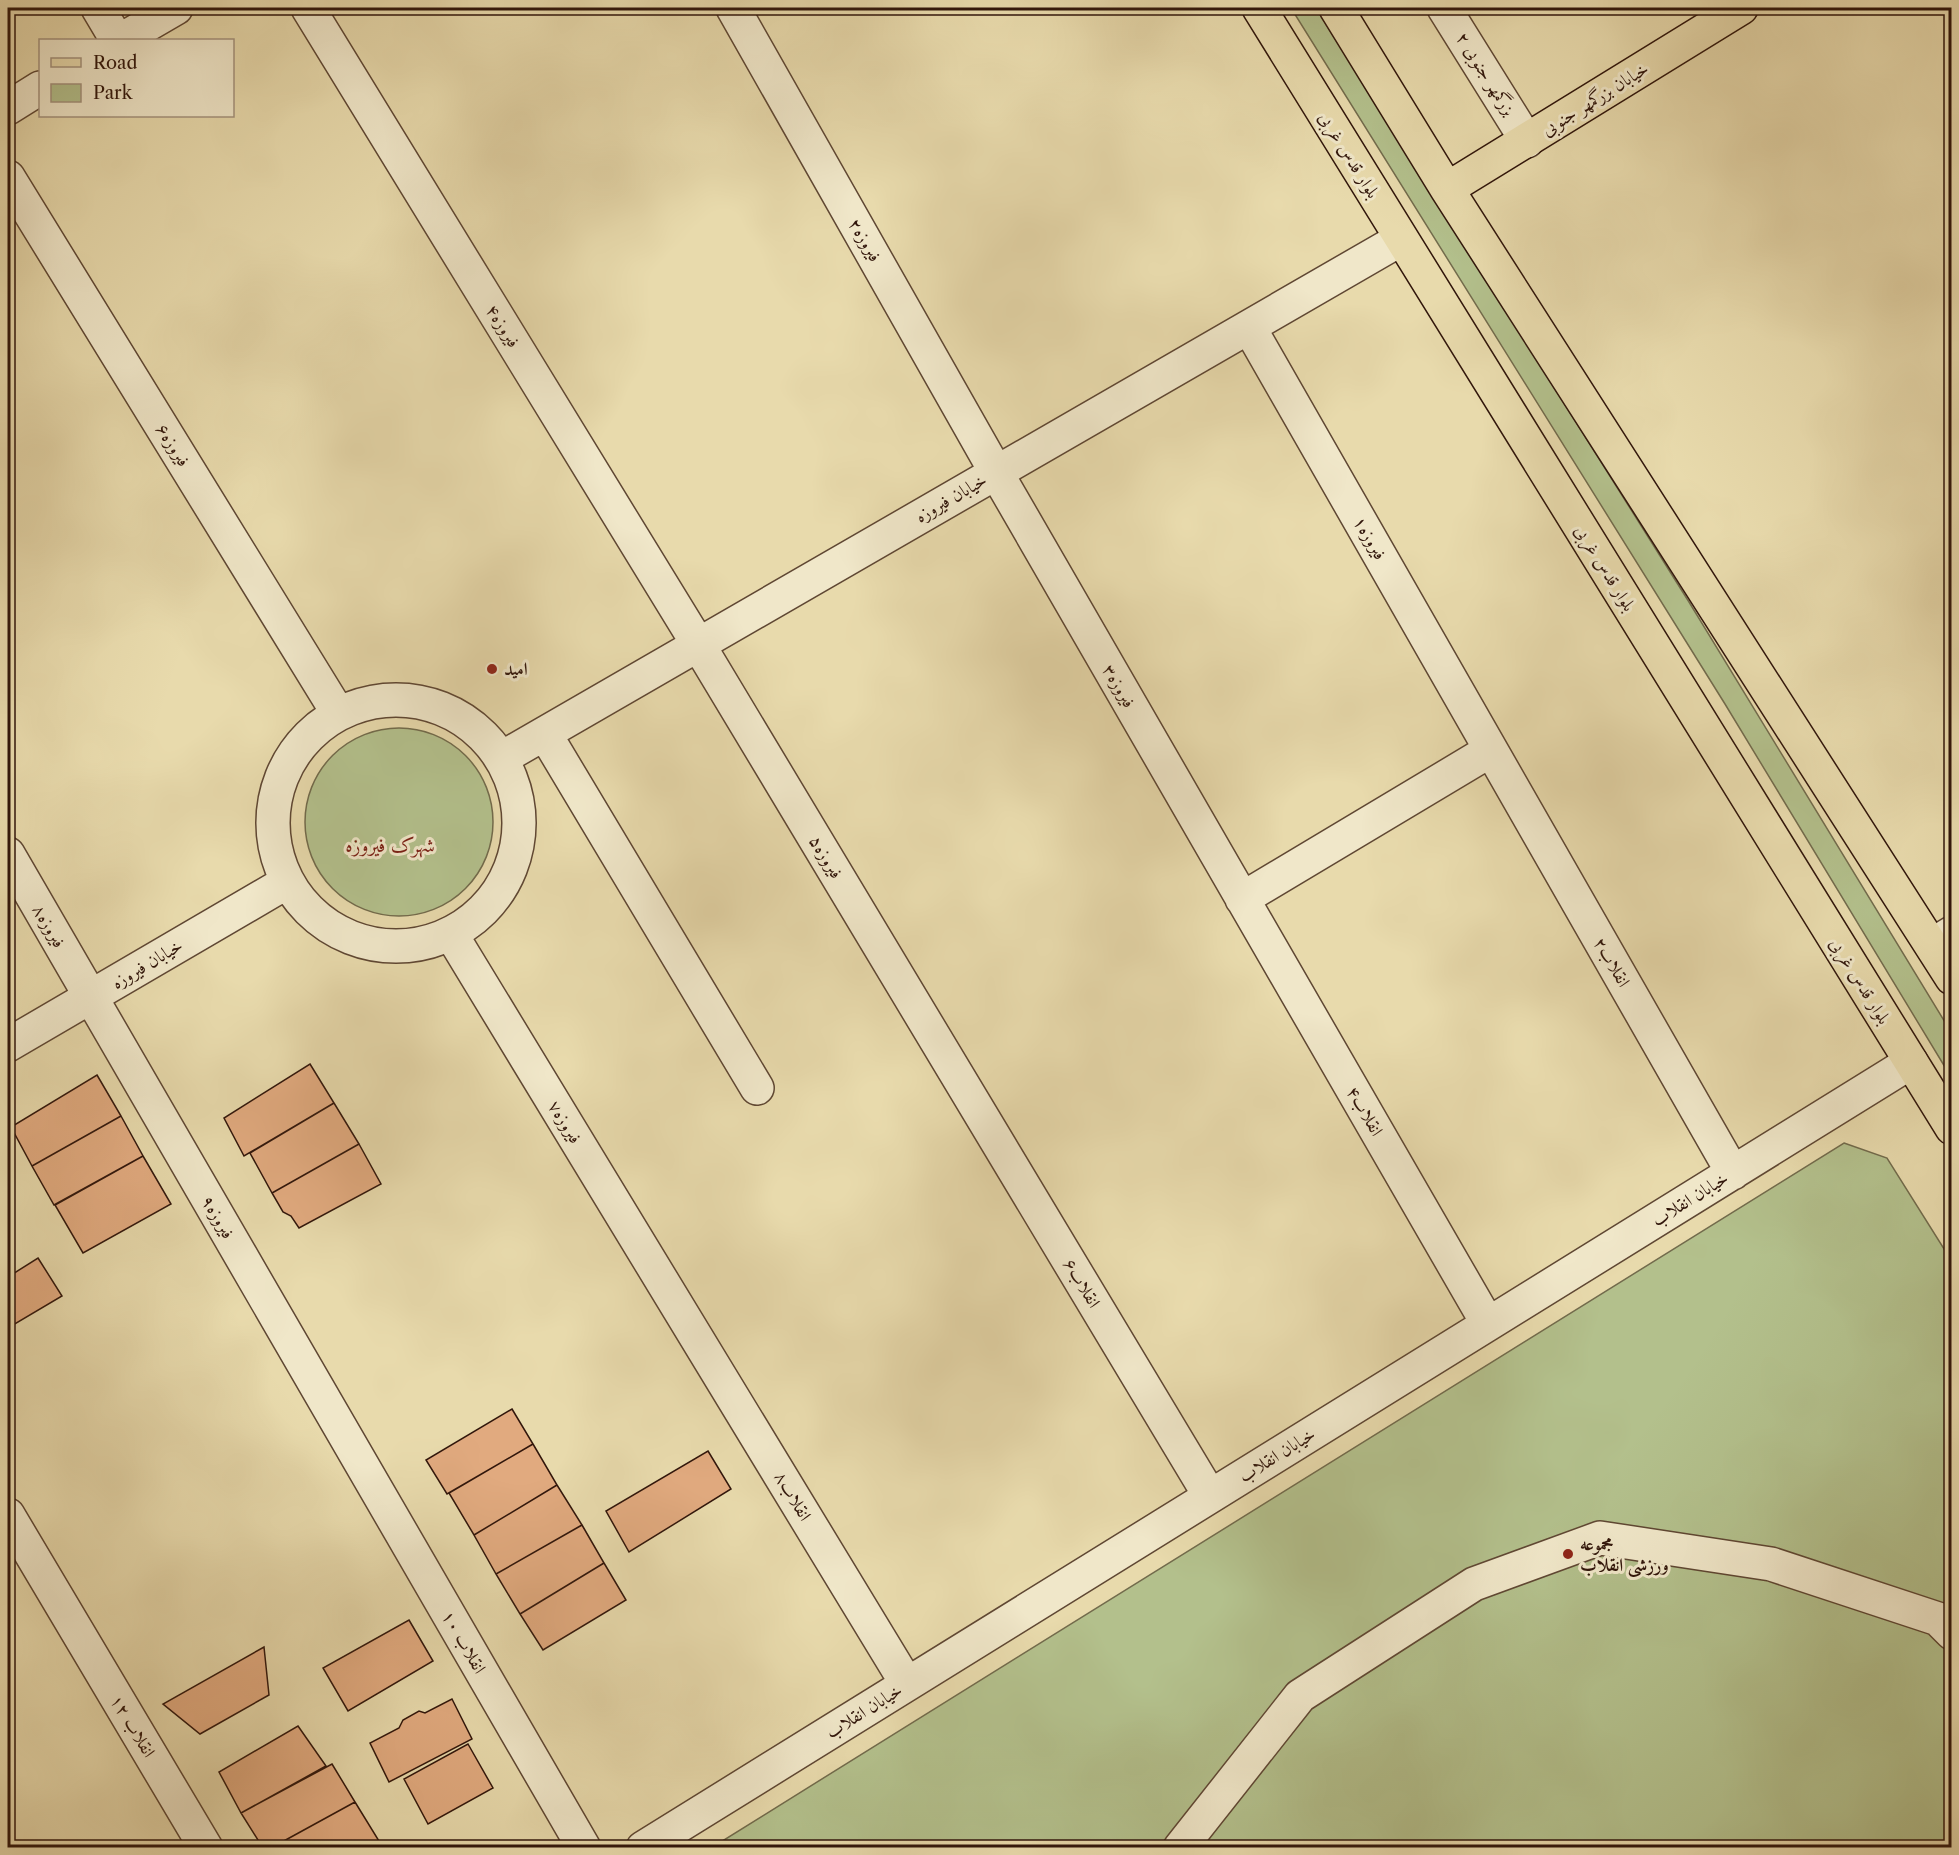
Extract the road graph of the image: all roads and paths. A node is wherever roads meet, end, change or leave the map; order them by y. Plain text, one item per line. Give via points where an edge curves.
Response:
1 (98, 8) edge
2 (176, 8) edge
3 (308, 8) edge
4 (733, 8) edge
5 (1259, 8) edge
6 (1336, 8) edge
7 (1444, 8) edge
8 (1741, 8) edge
9 (118, 39) edge
10 (121, 39) edge
11 (39, 89) edge
12 (8, 108) edge
13 (1527, 141) junction
14 (8, 177) edge
15 (1447, 189) junction
16 (1401, 239) junction
17 (1249, 327) junction
18 (996, 472) junction
19 (698, 644) junction
20 (339, 713) junction
21 (545, 734) junction
22 (1491, 750) junction
23 (502, 758) junction
24 (8, 854) edge
25 (287, 882) junction
26 (1242, 899) junction
27 (451, 934) junction
28 (1942, 939) edge
29 (1952, 978) edge
30 (91, 998) junction
31 (8, 1045) edge
32 (1911, 1062) junction
33 (954, 1071) joint
34 (756, 1088) dead end
35 (1952, 1128) edge
36 (1733, 1173) junction
37 (679, 1309) joint
38 (1488, 1324) junction
39 (345, 1436) joint
40 (1210, 1496) junction
41 (8, 1515) edge
42 (1952, 1633) edge
43 (907, 1684) junction
44 (206, 1848) edge
45 (584, 1848) edge
46 (643, 1848) edge
47 (1180, 1848) edge

1 - 9 street
2 - 10 street
3 - 19 street, فیروزه۴
4 - 18 street, فیروزه۲
5 - 16 main road, بلوار قدس غربی
6 - 15 main road
7 - 13 street, بزرگمهر جنوبی ۲
8 - 13 main road, خیابان بزرگمهر جنوبی
11 - 12 street
13 - 15 main road, خیابان بزرگمهر جنوبی
14 - 20 street, فیروزه۶
15 - 28 main road
16 - 17 street, خیابان فیروزه
16 - 32 main road, بلوار قدس غربی
17 - 18 street, خیابان فیروزه
17 - 22 street, فیروزه۱
18 - 19 street, خیابان فیروزه
18 - 26 street, فیروزه۳
19 - 21 street, خیابان فیروزه
19 - 33 street, فیروزه۵
20 - 23 street via 390,699 434,705 473,726
20 - 25 street via 296,749 277,787 272,813 275,853
21 - 23 street, خیابان فیروزه
21 - 34 street
22 - 26 street
22 - 36 street, انقلاب۲
23 - 27 street via 517,796 519,836 509,873 489,906
24 - 30 street, فیروزه۸
25 - 27 street via 320,921 359,941 391,947 422,944
25 - 30 street, خیابان فیروزه
26 - 38 street, انقلاب۴
27 - 37 street, فیروزه۷
28 - 29 main road
30 - 31 street, خیابان فیروزه
30 - 39 street, فیروزه۹
32 - 35 main road, بلوار قدس غربی
32 - 36 street, خیابان انقلاب
33 - 40 street, انقلاب۶
36 - 38 street, خیابان انقلاب
37 - 43 street, انقلاب۸
38 - 40 street, خیابان انقلاب
39 - 45 street, انقلاب ۱۰
40 - 43 street, خیابان انقلاب
41 - 44 street, انقلاب ۱۲
42 - 47 street via 1938,1619 1771,1564 1600,1538 1474,1584 1300,1696
43 - 46 street, خیابان انقلاب

